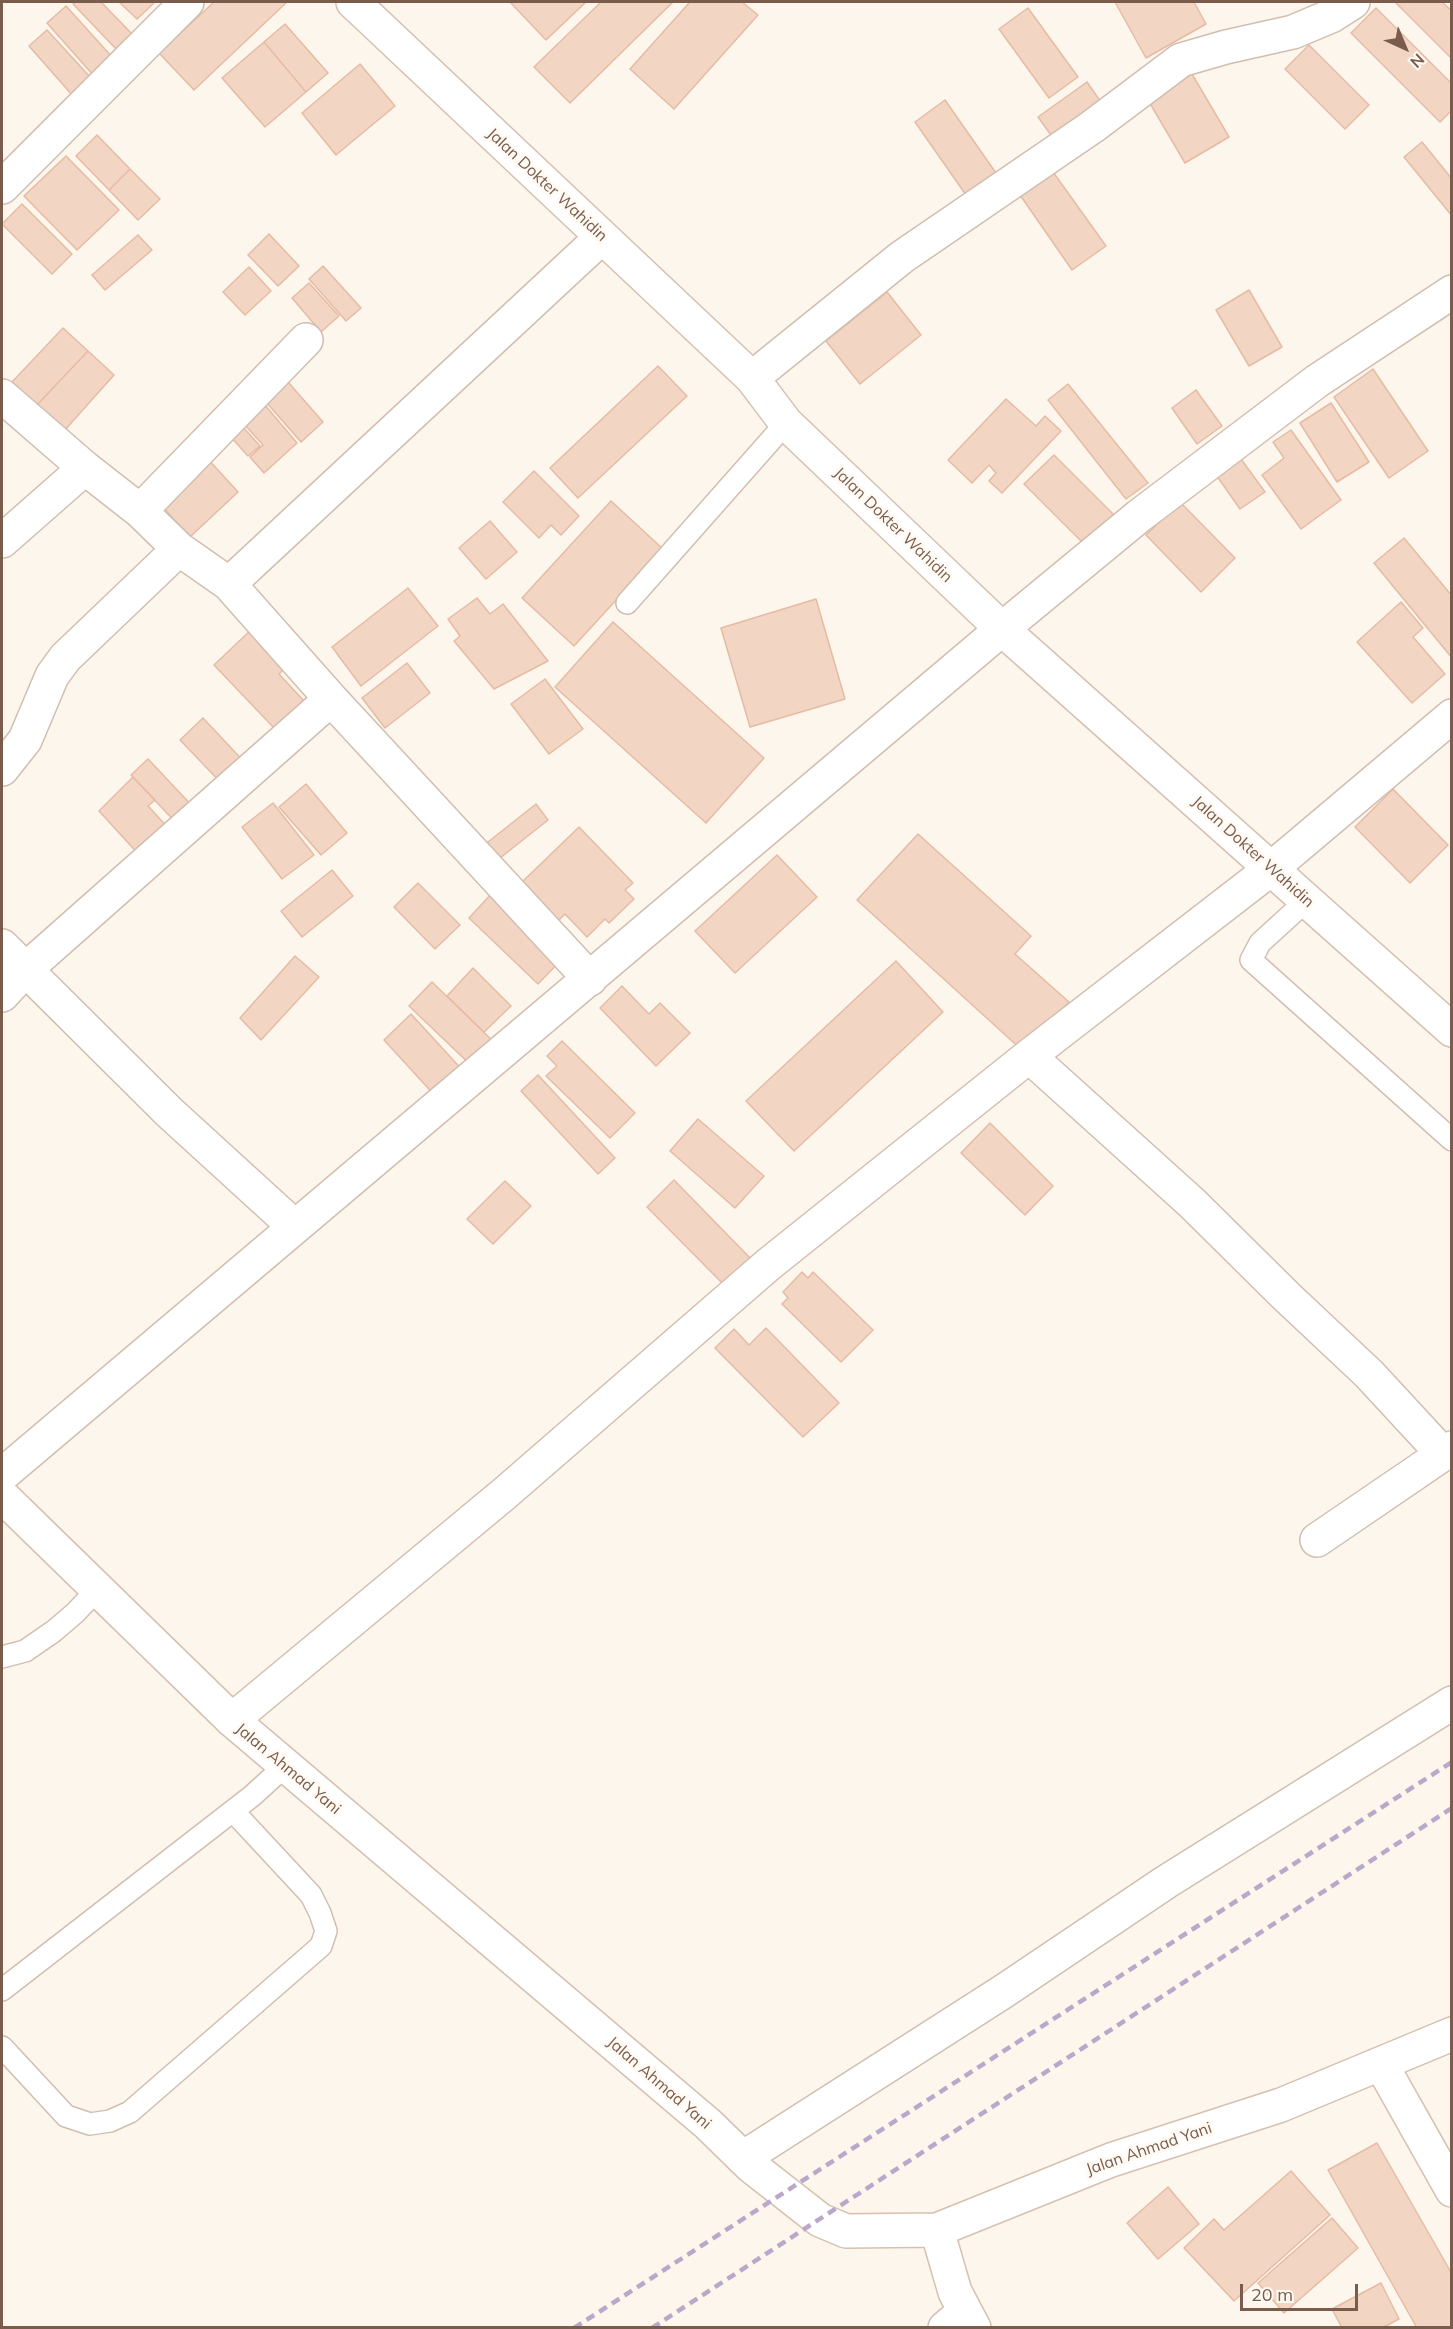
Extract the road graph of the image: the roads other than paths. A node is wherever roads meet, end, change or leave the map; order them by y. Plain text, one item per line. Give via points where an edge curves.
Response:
1 (187, 2) edge
2 (354, 2) edge
3 (1353, 2) edge
4 (2, 187) edge
5 (602, 237) junction
6 (1452, 292) edge
7 (306, 340) dead end
8 (752, 378) junction
9 (2, 396) edge
10 (786, 423) junction
11 (86, 468) junction
12 (140, 511) junction
13 (2, 541) edge
14 (179, 549) junction
15 (230, 584) junction
16 (627, 603) dead end
17 (1002, 629) junction
18 (331, 699) junction
19 (1452, 716) edge
20 (2, 769) edge
21 (1272, 868) junction
22 (1307, 900) junction
23 (2, 946) edge
24 (26, 970) junction
25 (590, 979) junction
26 (2, 995) edge
27 (1452, 1030) edge
28 (1029, 1056) junction
29 (1452, 1140) edge
30 (295, 1227) junction
31 (1447, 1451) edge
32 (2, 1475) edge
33 (2, 1496) edge
34 (1317, 1540) dead end
35 (97, 1590) junction
36 (2, 1657) edge
37 (1452, 1703) edge
38 (232, 1720) junction
39 (285, 1766) junction
40 (232, 1811) junction
41 (2, 1990) edge
42 (1452, 2034) edge
43 (2, 2047) edge
44 (1381, 2064) junction
45 (743, 2158) junction
46 (1452, 2190) edge
47 (940, 2241) junction
48 (960, 2315) edge

1 - 4 street
2 - 5 street, Jalan Dokter Wahidin
3 - 8 street via 1293,32 1181,60 1092,127 902,257
5 - 8 street, Jalan Dokter Wahidin
5 - 15 street
6 - 17 street via 1308,388 1139,516
7 - 12 street
8 - 10 street, Jalan Dokter Wahidin
9 - 11 street
10 - 16 lane
10 - 17 street, Jalan Dokter Wahidin
11 - 12 street
11 - 13 street
12 - 14 street
14 - 15 street
14 - 20 street via 65,658 52,676 25,740
15 - 18 street
17 - 21 street, Jalan Dokter Wahidin
17 - 25 street
18 - 24 street
18 - 25 street
19 - 21 street
21 - 22 street, Jalan Dokter Wahidin
21 - 28 street
22 - 27 street, Jalan Dokter Wahidin
22 - 29 lane via 1260,943 1251,960
23 - 24 street
24 - 26 street
24 - 30 street via 169,1112
25 - 30 street
28 - 31 street via 1192,1203
28 - 38 street via 769,1264 504,1494
30 - 32 street
31 - 34 street
33 - 35 street, Jalan Ahmad Yani
35 - 36 lane via 54,1631 25,1651
35 - 38 street, Jalan Ahmad Yani
37 - 45 street via 1166,1882 1005,1991
38 - 39 street, Jalan Ahmad Yani
39 - 40 lane
39 - 45 street, Jalan Ahmad Yani via 708,2124
40 - 41 lane
40 - 43 lane via 311,1895 326,1931 321,1946 130,2112 110,2121 90,2124 66,2116
42 - 44 street, Jalan Ahmad Yani
44 - 46 street
44 - 47 street, Jalan Ahmad Yani via 1281,2105 1111,2160
45 - 47 street, Jalan Ahmad Yani via 820,2220 846,2231
47 - 48 street

